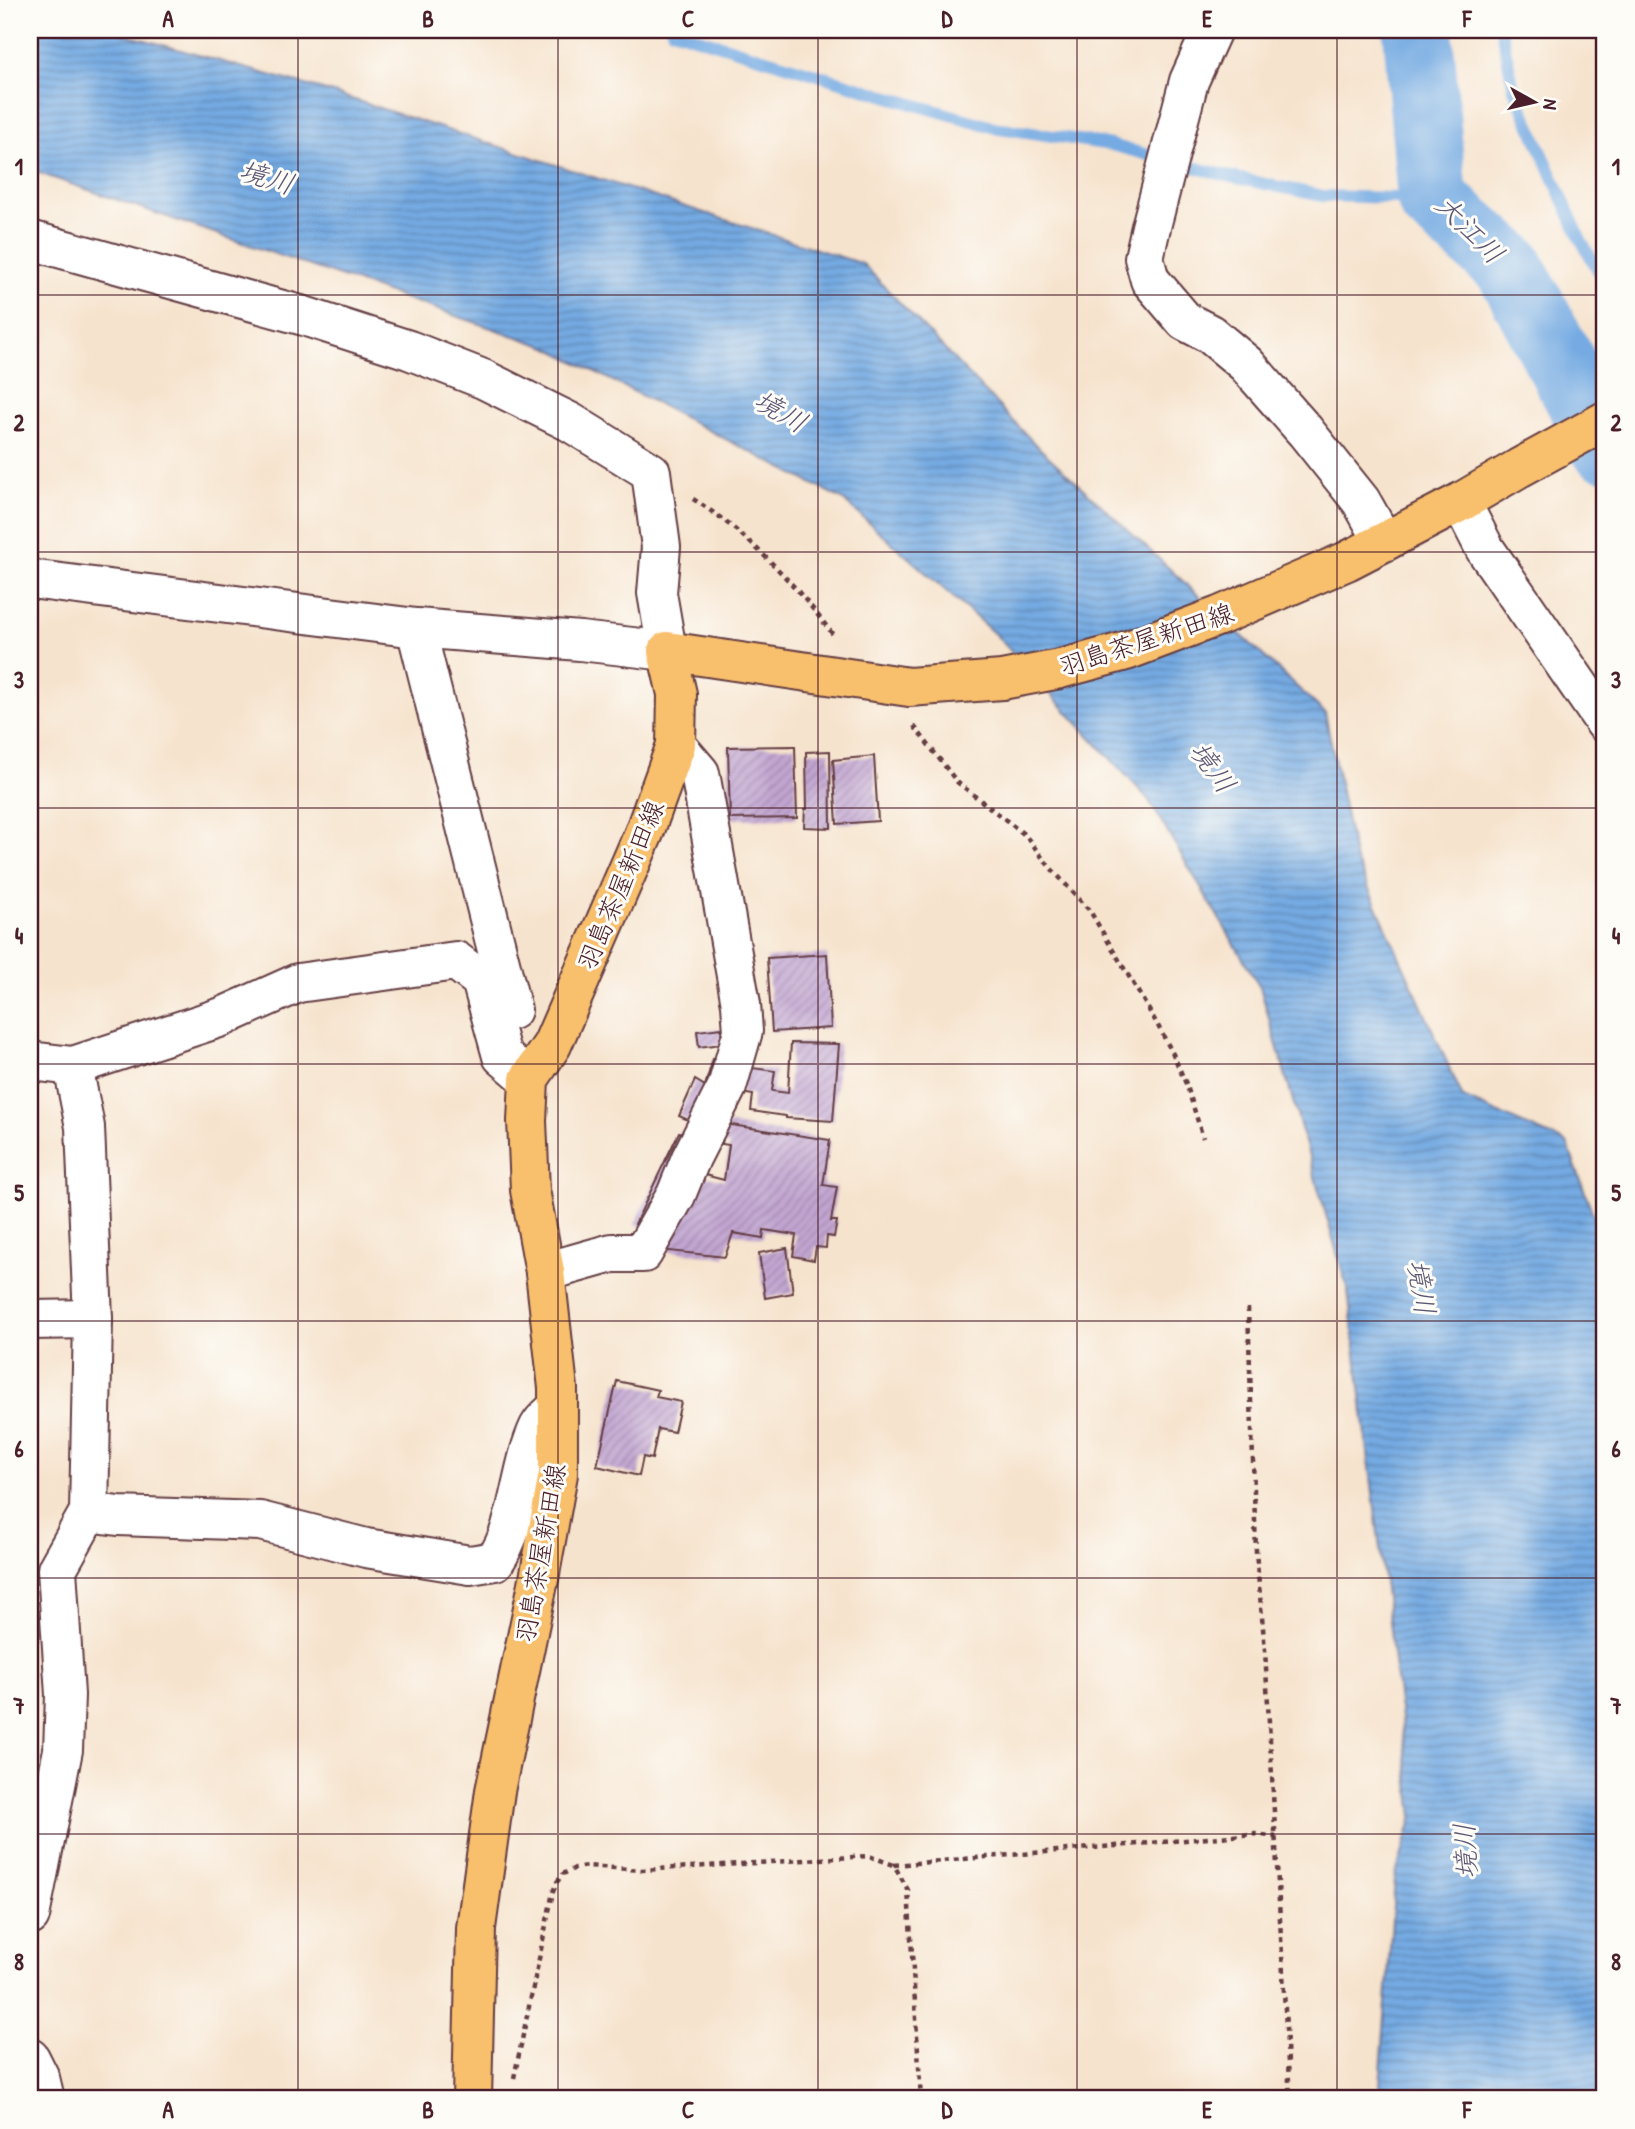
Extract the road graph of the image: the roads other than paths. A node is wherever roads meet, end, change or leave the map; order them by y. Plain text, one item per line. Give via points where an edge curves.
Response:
1 (1212, 30) edge
2 (30, 240) edge
3 (1605, 421) edge
4 (1461, 502) junction
5 (1384, 542) junction
6 (30, 579) edge
7 (416, 628) junction
8 (667, 651) junction
9 (1605, 723) edge
10 (676, 745) junction
11 (30, 1061) edge
12 (73, 1066) junction
13 (529, 1079) junction
14 (544, 1272) junction
15 (93, 1319) junction
16 (30, 1320) edge
17 (558, 1407) junction
18 (89, 1512) junction
19 (38, 1824) edge
20 (30, 1916) edge
21 (30, 2058) edge
22 (466, 2091) edge
23 (45, 2099) edge

1 - 5 street via 1189,81 1151,227 1144,258 1150,280 1185,321 1210,334 1246,364 1361,501
2 - 8 street via 409,350 483,379 570,422 651,472 661,547 657,593
3 - 4 main road, 羽島茶屋新田線
4 - 5 main road, 羽島茶屋新田線
4 - 9 street via 1485,549
5 - 8 main road, 羽島茶屋新田線 via 1219,616 1113,654 1002,680 909,687
6 - 7 street
7 - 8 street
7 - 13 street
8 - 10 main road, 羽島茶屋新田線 via 677,694
10 - 13 main road, 羽島茶屋新田線 via 644,833 552,1045
10 - 14 street via 700,772 743,1031 727,1087 643,1253 612,1253
11 - 12 street
12 - 13 street via 222,1017 298,982 456,961 481,980 502,1056
12 - 15 street via 85,1127
13 - 14 main road, 羽島茶屋新田線 via 530,1190
14 - 17 main road, 羽島茶屋新田線
15 - 16 street
15 - 18 street
17 - 18 street via 540,1424 505,1546 495,1561 470,1565 366,1548 260,1521
17 - 22 main road, 羽島茶屋新田線 via 558,1474 495,1791 476,1928
18 - 19 street via 57,1569 65,1695 63,1750
19 - 20 street
21 - 23 street

